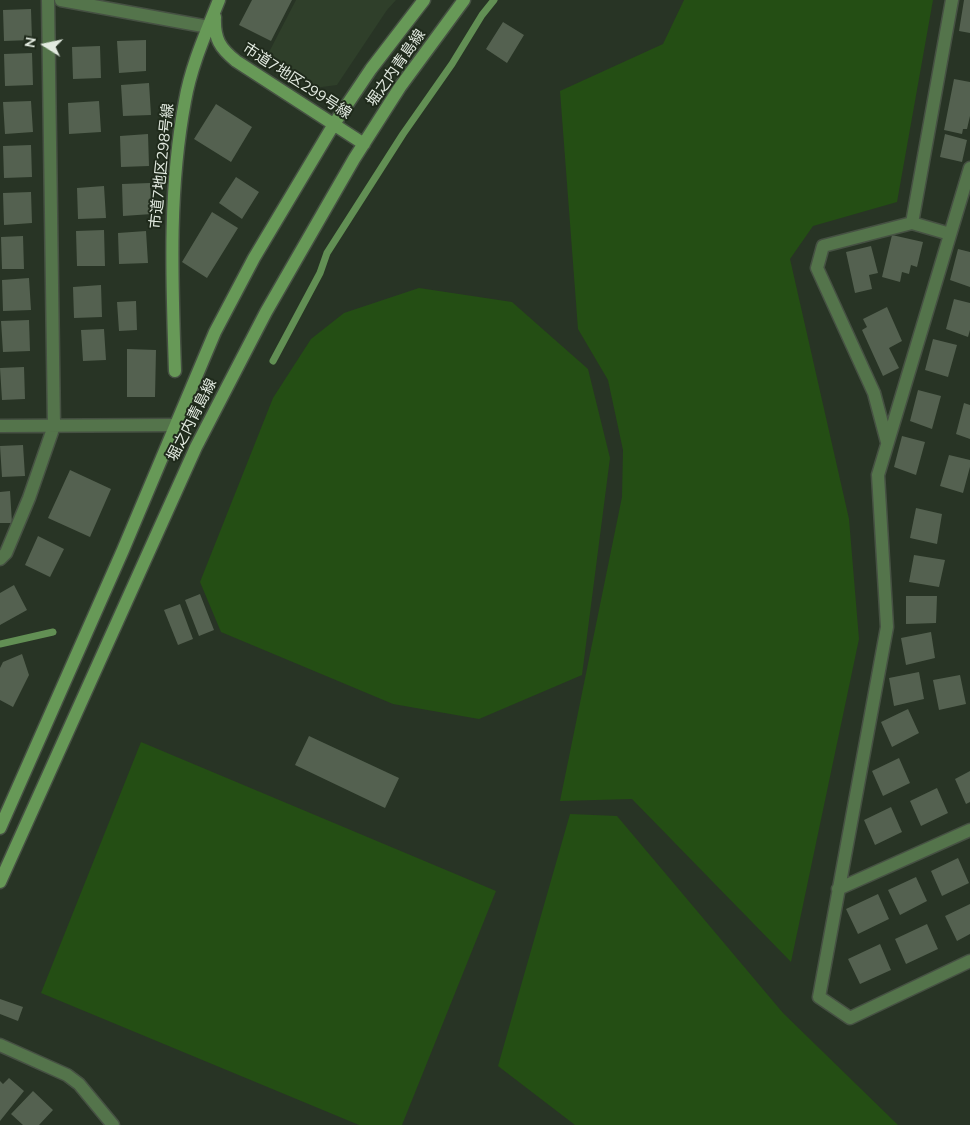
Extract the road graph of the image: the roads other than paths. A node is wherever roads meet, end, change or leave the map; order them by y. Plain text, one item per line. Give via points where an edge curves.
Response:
1 (48, 0) edge
2 (61, 0) edge
3 (424, 0) edge
4 (464, 0) edge
5 (952, 0) edge
6 (217, 5) edge
7 (211, 27) junction
8 (334, 124) junction
9 (364, 144) junction
10 (970, 168) edge
11 (912, 223) junction
12 (950, 234) junction
13 (176, 371) dead end
14 (176, 424) junction
15 (0, 426) edge
16 (54, 426) junction
17 (887, 442) junction
18 (0, 559) edge
19 (0, 828) edge
20 (970, 830) edge
21 (0, 882) edge
22 (838, 889) junction
23 (970, 961) edge
24 (0, 1045) edge
25 (113, 1125) edge

1 - 16 street
2 - 7 street
3 - 8 main road, 堀之内青島線
4 - 9 main road, 堀之内青島線 via 400,87
5 - 11 street
6 - 7 main road, 市道7地区298号線
7 - 8 main road, 市道7地区299号線 via 222,50
7 - 13 main road, 市道7地区298号線 via 198,53 185,100 173,190 171,245
8 - 9 main road, 市道7地区299号線
8 - 14 main road, 堀之内青島線 via 254,258 215,332
9 - 21 main road, 堀之内青島線 via 266,312 196,446
10 - 12 street
11 - 12 street
11 - 17 street via 823,246 817,268 874,393
12 - 17 street
14 - 16 street
14 - 19 main road, 堀之内青島線 via 124,550
15 - 16 street
16 - 18 street via 29,498 6,553
17 - 22 street via 878,475 886,628
20 - 22 street
22 - 23 street via 819,997 850,1018
24 - 25 street via 67,1075 79,1084

